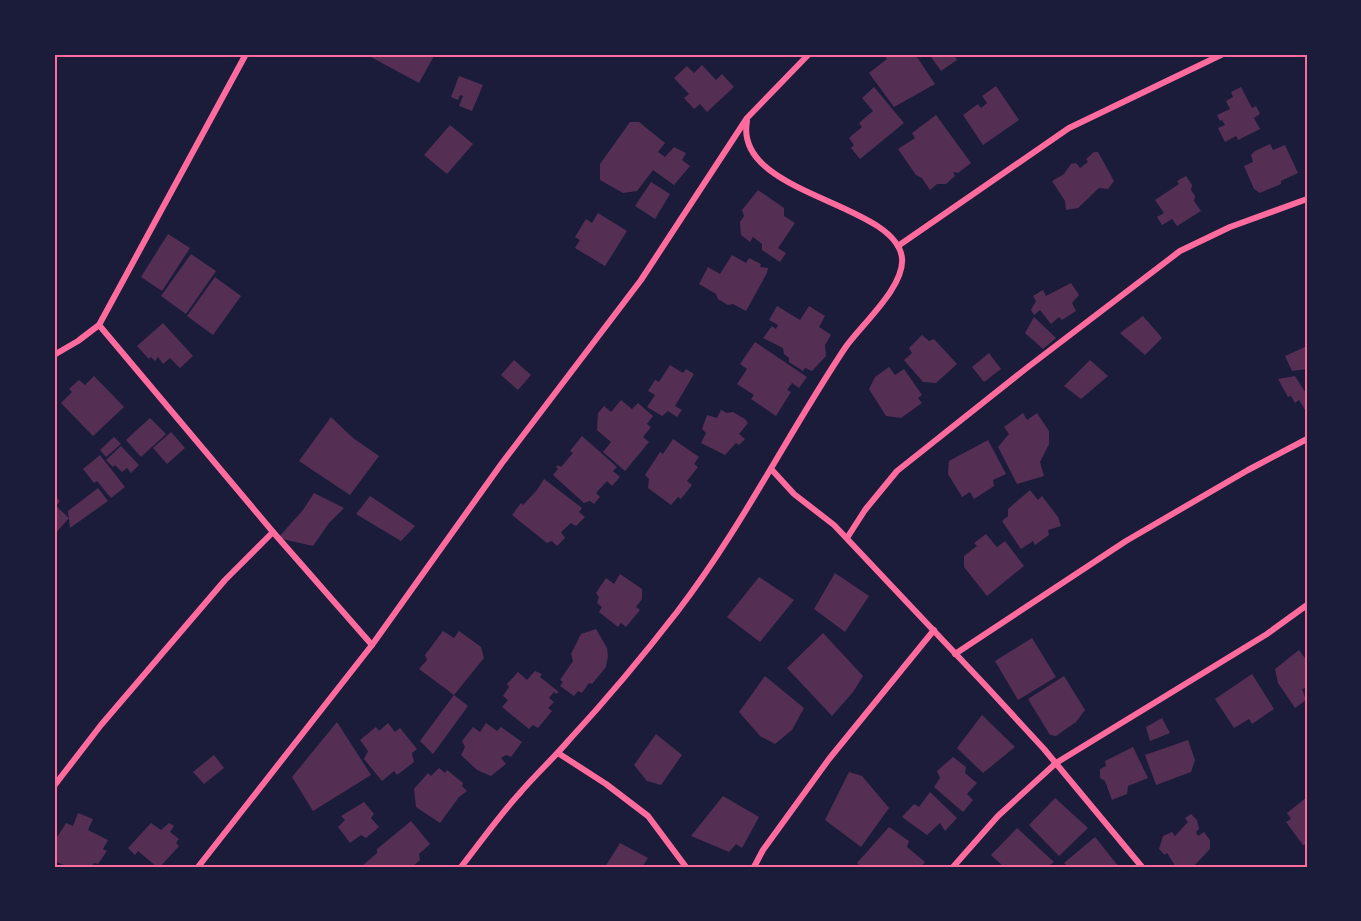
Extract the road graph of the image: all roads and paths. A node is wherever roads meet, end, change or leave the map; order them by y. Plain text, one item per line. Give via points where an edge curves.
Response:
1 (246, 54) edge
2 (809, 54) edge
3 (1223, 54) edge
4 (747, 118) junction
5 (1307, 199) edge
6 (898, 246) junction
7 (99, 325) junction
8 (54, 355) edge
9 (1307, 440) edge
10 (772, 470) junction
11 (273, 532) junction
12 (847, 538) junction
13 (1307, 604) edge
14 (934, 630) junction
15 (372, 645) junction
16 (955, 654) junction
17 (558, 753) junction
18 (1056, 763) junction
19 (54, 786) edge
20 (198, 867) edge
21 (461, 867) edge
22 (686, 867) edge
23 (754, 867) edge
24 (953, 867) edge
25 (1142, 867) edge

1 - 7 street
2 - 4 street
3 - 6 street via 1069,128
4 - 6 street via 748,144 761,163 782,178 856,214 885,232
4 - 15 street via 641,280 502,463
5 - 12 street via 1230,227 1180,252 897,471
6 - 10 street via 902,259 899,277 847,345
7 - 8 street
7 - 11 street
9 - 16 street via 1126,541
10 - 12 street via 794,494
10 - 17 street via 677,612
11 - 15 street
11 - 19 street via 100,725
12 - 14 street
13 - 18 street via 1267,634
14 - 16 street
14 - 23 street via 829,759
15 - 20 street
16 - 18 street
17 - 21 street via 517,795
17 - 22 street via 648,816
18 - 24 street via 998,816
18 - 25 street

